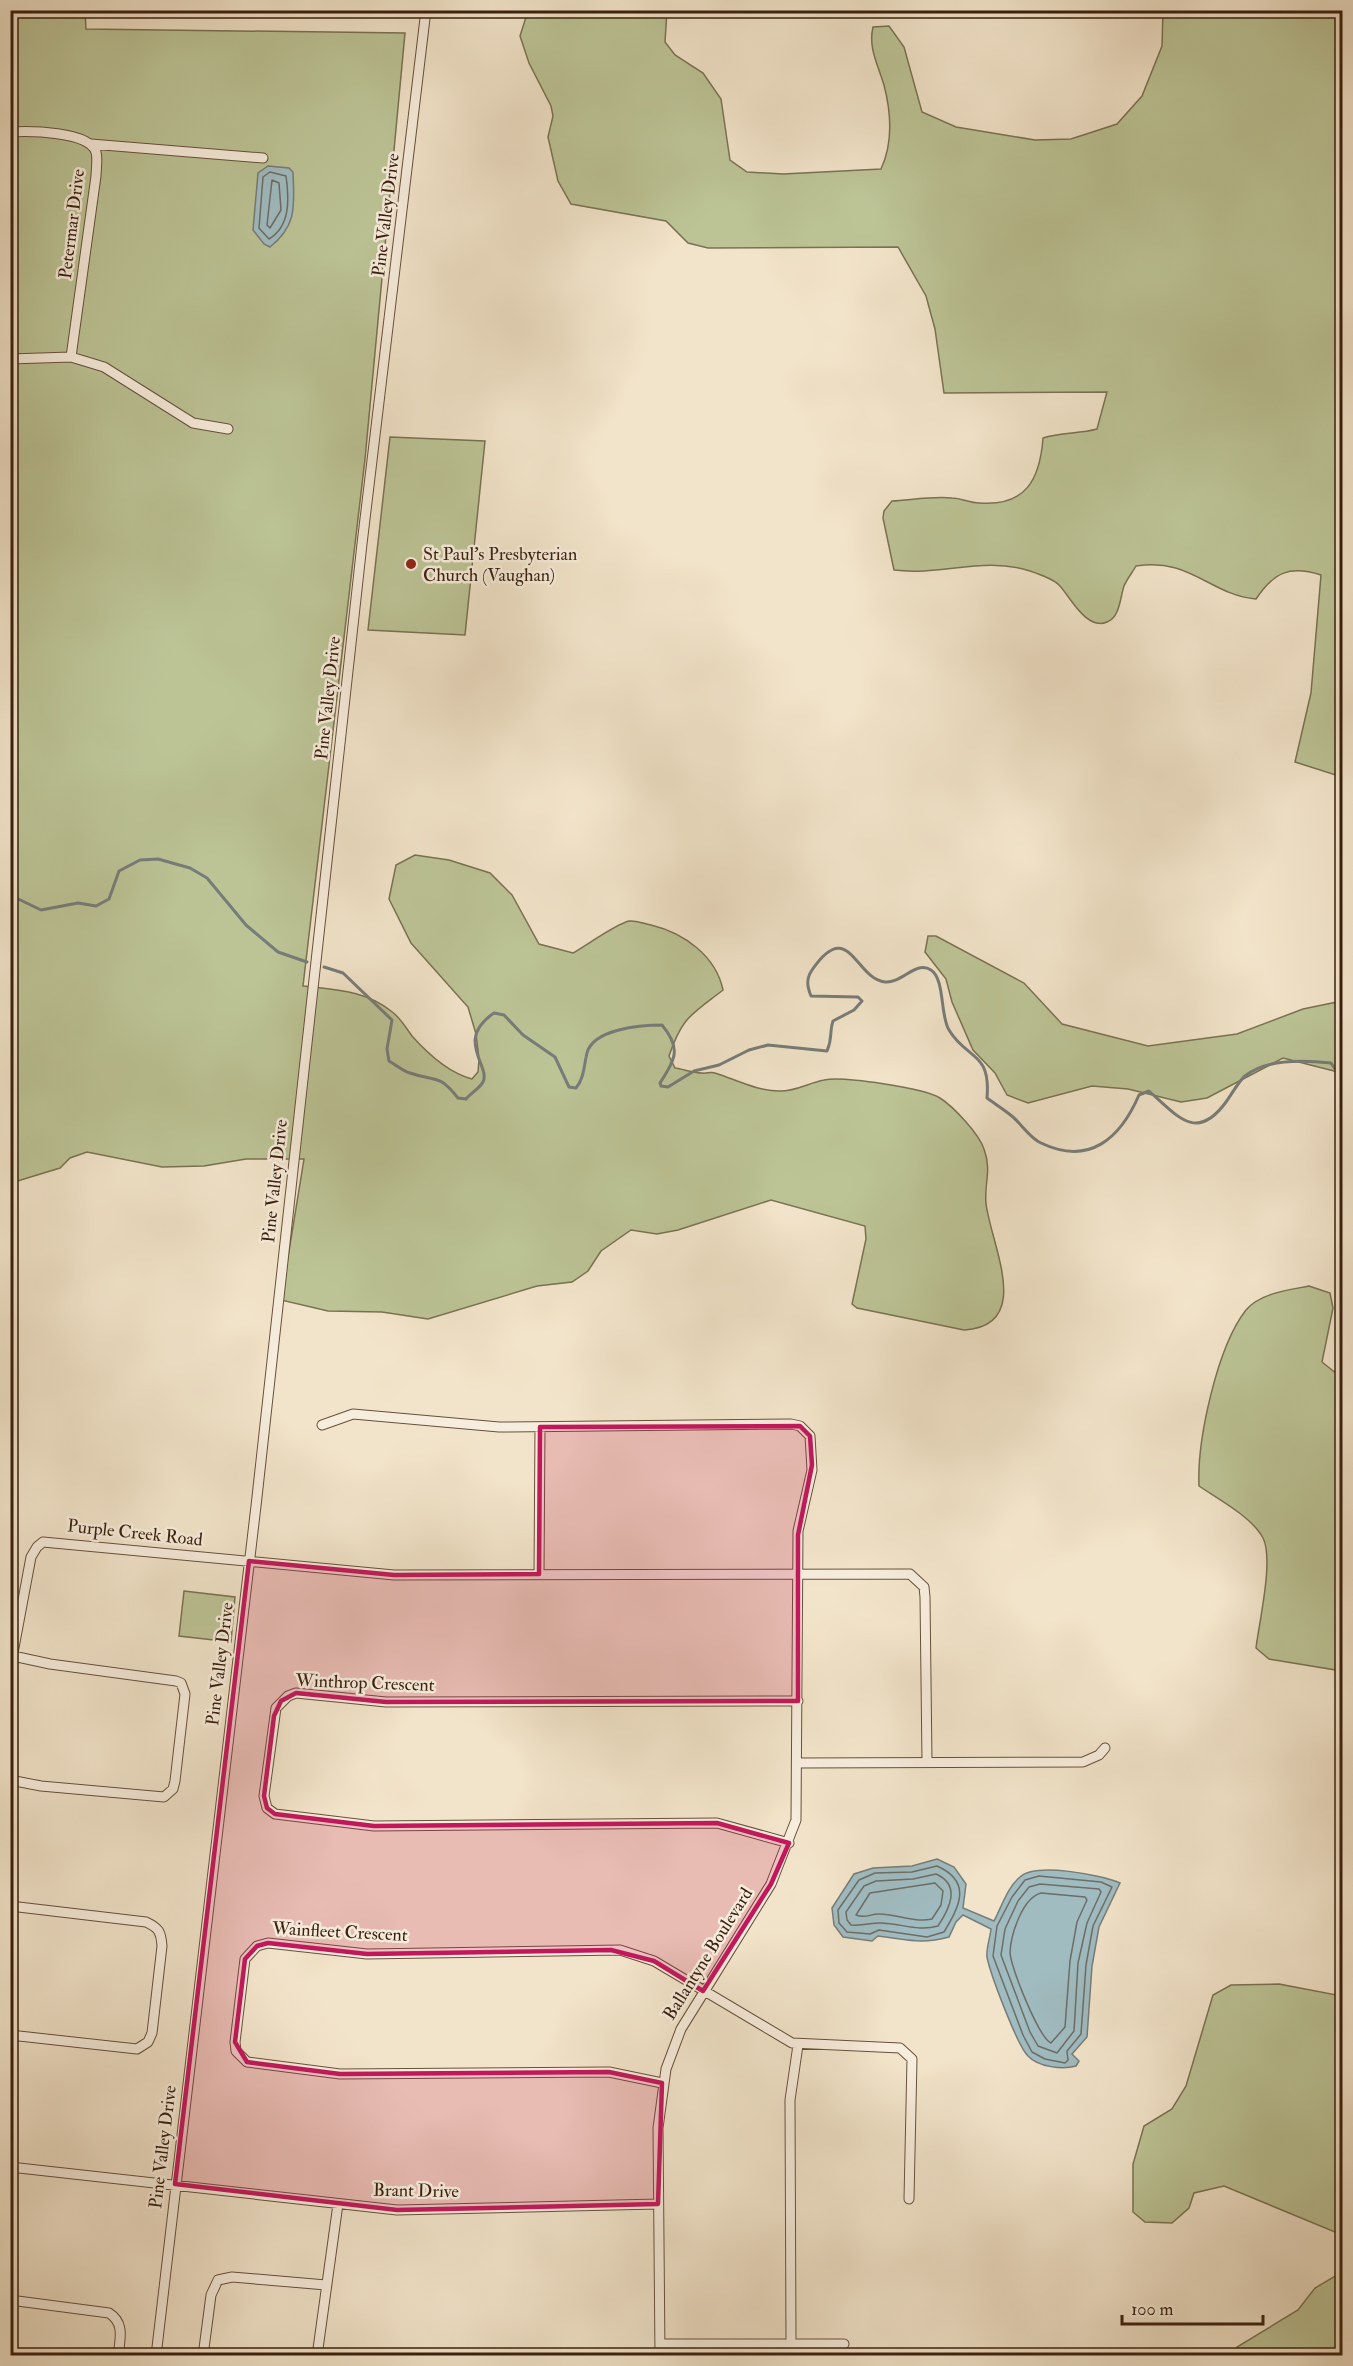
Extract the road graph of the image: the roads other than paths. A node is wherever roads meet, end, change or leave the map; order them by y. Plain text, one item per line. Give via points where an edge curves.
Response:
1 (387, 10) edge
2 (466, 10) edge
3 (426, 11) edge
4 (10, 132) edge
5 (91, 144) junction
6 (263, 158) dead end
7 (71, 357) junction
8 (10, 359) edge
9 (228, 429) dead end
10 (322, 1425) dead end
11 (540, 1427) junction
12 (249, 1561) junction
13 (798, 1573) junction
14 (539, 1574) junction
15 (13, 1656) junction
16 (10, 1669) edge
17 (798, 1701) junction
18 (1105, 1748) dead end
19 (927, 1762) junction
20 (798, 1763) junction
21 (10, 1780) edge
22 (789, 1843) junction
23 (10, 1906) edge
24 (703, 1991) junction
25 (10, 2035) edge
26 (798, 2045) junction
27 (662, 2083) junction
28 (10, 2167) edge
29 (175, 2184) junction
30 (909, 2199) dead end
31 (338, 2204) junction
32 (658, 2204) junction
33 (326, 2285) junction
34 (10, 2300) edge
35 (791, 2343) junction
36 (660, 2344) junction
37 (844, 2344) dead end
38 (118, 2355) edge
39 (156, 2355) edge
40 (203, 2355) edge
41 (317, 2355) edge
42 (660, 2355) edge

1 - 3 main road
2 - 3 main road
3 - 12 street, Pine Valley Drive via 362,544
4 - 5 street, Petermar Drive via 80,138
5 - 6 street
5 - 7 street, Petermar Drive via 96,151 96,176
7 - 8 street
7 - 9 street via 104,366 193,423
10 - 11 street, Ballantyne Boulevard via 353,1414 477,1426
11 - 13 street, Ballantyne Boulevard via 800,1426 810,1436 813,1456 798,1525
11 - 14 street
12 - 14 street via 384,1575
12 - 15 street, Purple Creek Road via 44,1542 31,1557
12 - 29 street, Pine Valley Drive
13 - 14 street
13 - 17 street, Ballantyne Boulevard
13 - 19 street via 910,1574 924,1587
15 - 16 street, Purple Creek Road
15 - 21 street via 176,1681 185,1694 175,1781 164,1797
17 - 20 street, Ballantyne Boulevard
17 - 22 street, Winthrop Crescent via 386,1702 296,1693 288,1695 276,1708 264,1796 267,1808 275,1815 353,1825 717,1823
18 - 19 street via 1083,1762
19 - 20 street
20 - 22 street, Ballantyne Boulevard via 797,1814
22 - 24 street, Ballantyne Boulevard via 771,1884
23 - 25 street via 146,1922 157,1927 162,1946 152,2033 142,2047
24 - 26 street
24 - 27 street, Ballantyne Boulevard via 675,2042
24 - 27 street, Wainfleet Crescent via 654,1961 620,1950 367,1954 268,1943 256,1946 245,1959 235,2042 240,2057 247,2062 340,2074 609,2072
26 - 30 street via 900,2048 912,2059
26 - 35 street via 790,2100
27 - 32 street, Ballantyne Boulevard
28 - 29 street, Brant Drive
29 - 31 street, Brant Drive
29 - 39 street, Pine Valley Drive
31 - 32 street, Brant Drive via 397,2210
31 - 33 street
32 - 36 street, Ballantyne Boulevard
33 - 40 street via 232,2277 218,2280 211,2295
33 - 41 street
34 - 38 street via 109,2313 121,2327
35 - 36 street
35 - 37 street
36 - 42 street, Ballantyne Boulevard

